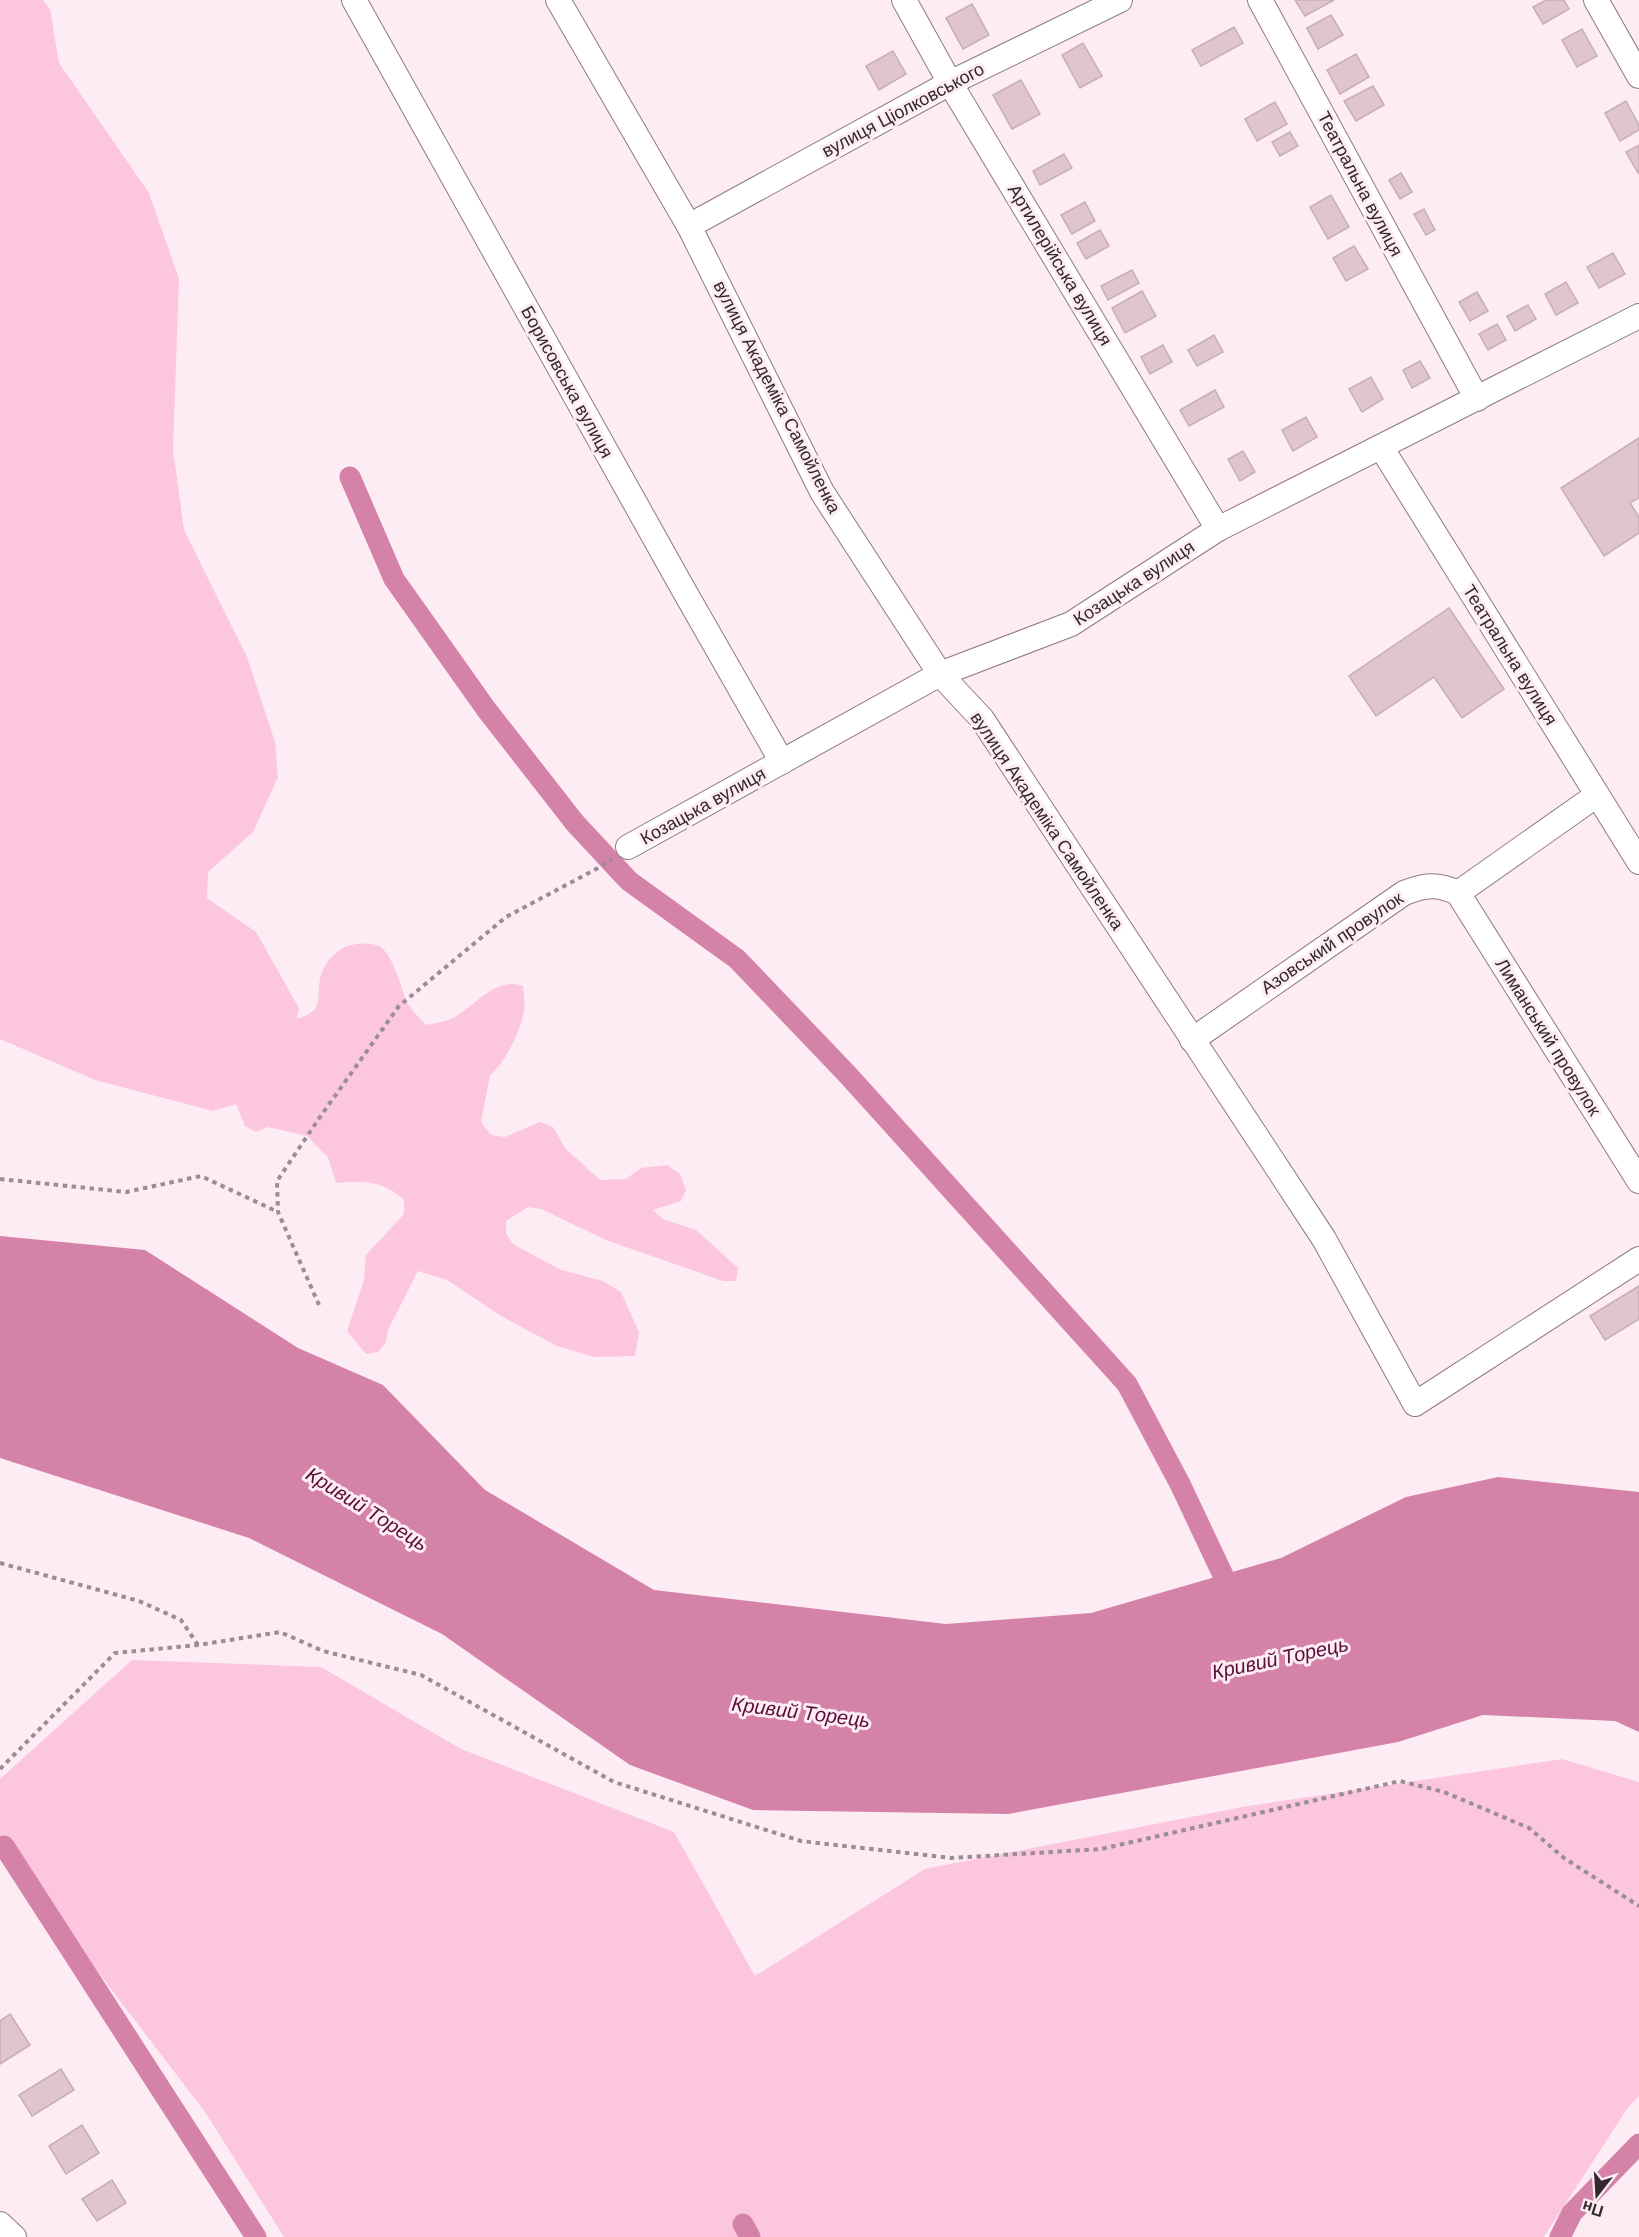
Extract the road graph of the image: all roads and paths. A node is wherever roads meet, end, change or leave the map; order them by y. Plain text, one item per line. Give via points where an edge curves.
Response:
1 (354, 0) edge
2 (558, 0) edge
3 (904, 0) edge
4 (1120, 0) edge
5 (1260, 0) edge
6 (1596, 0) edge
7 (1639, 76) edge
8 (950, 83) junction
9 (688, 226) junction
10 (1639, 316) edge
11 (1476, 399) junction
12 (1381, 447) junction
13 (1218, 529) junction
14 (940, 674) junction
15 (783, 762) junction
16 (1597, 795) junction
17 (623, 851) joint
18 (1639, 862) edge
19 (1458, 893) junction
20 (1192, 1040) junction
21 (0, 1179) edge
22 (1639, 1181) edge
23 (278, 1212) junction
24 (1639, 1259) edge
25 (319, 1305) dead end
26 (0, 1563) edge
27 (198, 1645) junction
28 (0, 1769) edge
29 (1639, 1906) edge
30 (0, 2224) edge
31 (14, 2237) edge

1 - 15 street, Борисовська вулиця
2 - 9 street, вулиця Академіка Самойленка
3 - 8 street, Артилерійська вулиця
4 - 8 street, вулиця Ціолковського
5 - 11 street, Театральна вулиця
6 - 7 street
8 - 9 street, вулиця Ціолковського
8 - 13 street, Артилерійська вулиця
9 - 14 street, вулиця Академіка Самойленка via 822,492
10 - 11 street, Козацька вулиця
11 - 12 street, Козацька вулиця
12 - 13 street, Козацька вулиця
12 - 16 street, Театральна вулиця
13 - 14 street, Козацька вулиця via 1071,624
14 - 15 street, Козацька вулиця
14 - 20 street, вулиця Академіка Самойленка via 982,719
15 - 17 street, Козацька вулиця
16 - 18 street, Театральна вулиця
16 - 19 street
17 - 23 path via 506,917 399,1006 278,1181
19 - 20 street, Азовський провулок via 1446,887 1424,885 1404,893
19 - 22 street, Лиманський провулок
20 - 24 street, вулиця Академіка Самойленка via 1324,1239 1415,1404
21 - 23 path via 126,1192 201,1176
23 - 25 path
26 - 27 path via 139,1601 181,1620
27 - 28 path via 115,1653
27 - 29 path via 280,1632 323,1652 421,1674 614,1782 801,1841 951,1858 1101,1848 1400,1781 1444,1792 1529,1828 1564,1858
30 - 31 street

